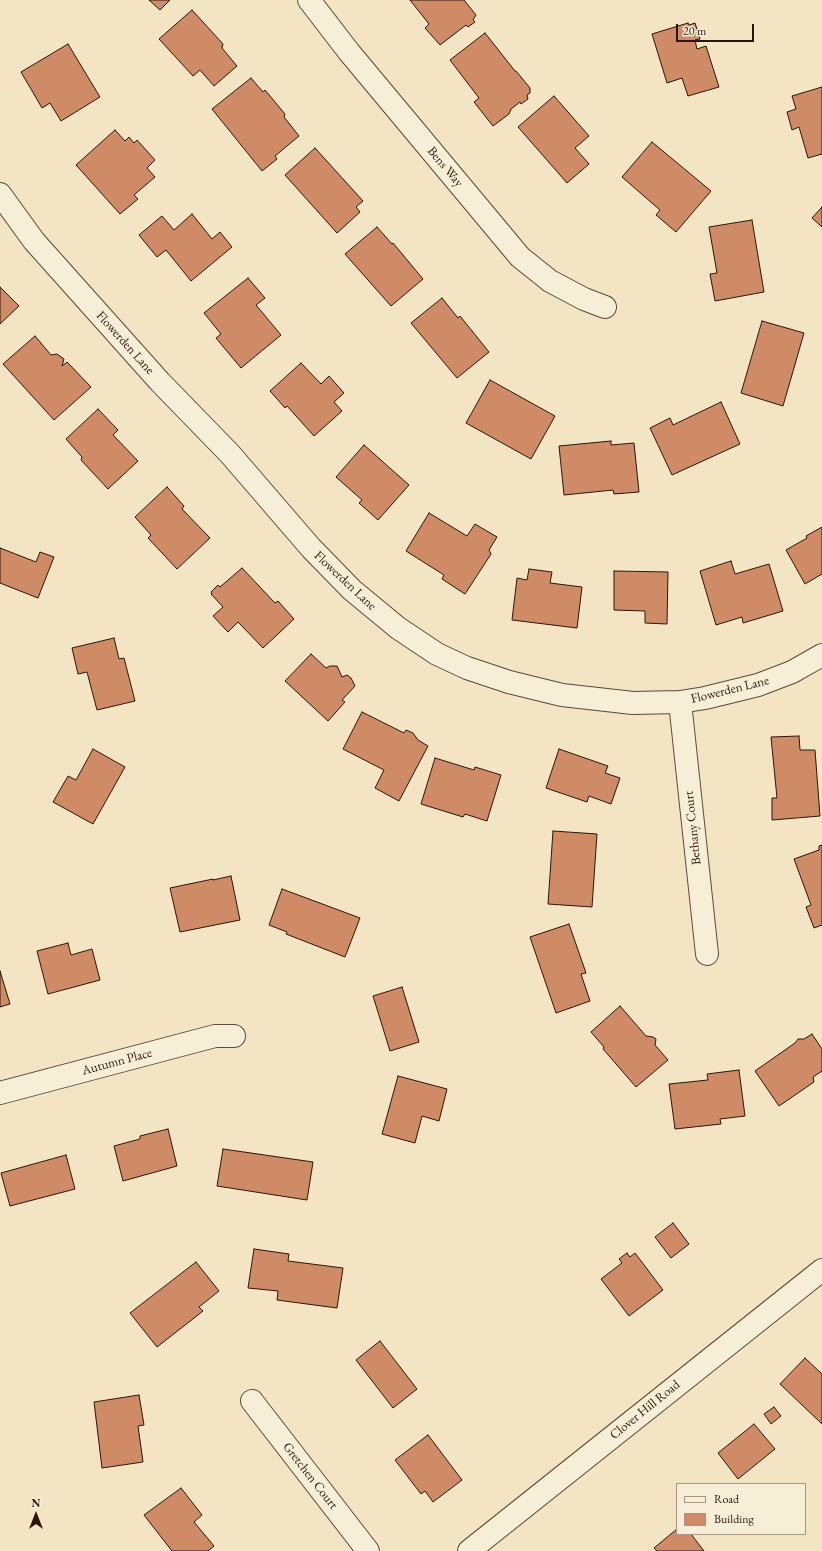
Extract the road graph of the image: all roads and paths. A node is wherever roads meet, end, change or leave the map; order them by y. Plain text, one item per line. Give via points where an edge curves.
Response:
1 (309, 0) edge
2 (0, 194) edge
3 (605, 307) dead end
4 (822, 655) edge
5 (680, 702) junction
6 (707, 954) dead end
7 (234, 1036) dead end
8 (0, 1093) edge
9 (822, 1270) edge
10 (252, 1401) dead end
11 (368, 1551) edge
12 (469, 1551) edge

1 - 3 street, Bens Way via 349,52 520,257 550,281
2 - 5 street, Flowerden Lane via 34,241 160,382 230,454 311,548 352,590 398,628 437,654 467,668 509,682 570,696 633,703
4 - 5 street, Flowerden Lane via 792,672 758,685
5 - 6 street, Bethany Court
7 - 8 street, Autumn Place via 215,1036
9 - 12 street, Clover Hill Road
10 - 11 street, Gretchen Court

